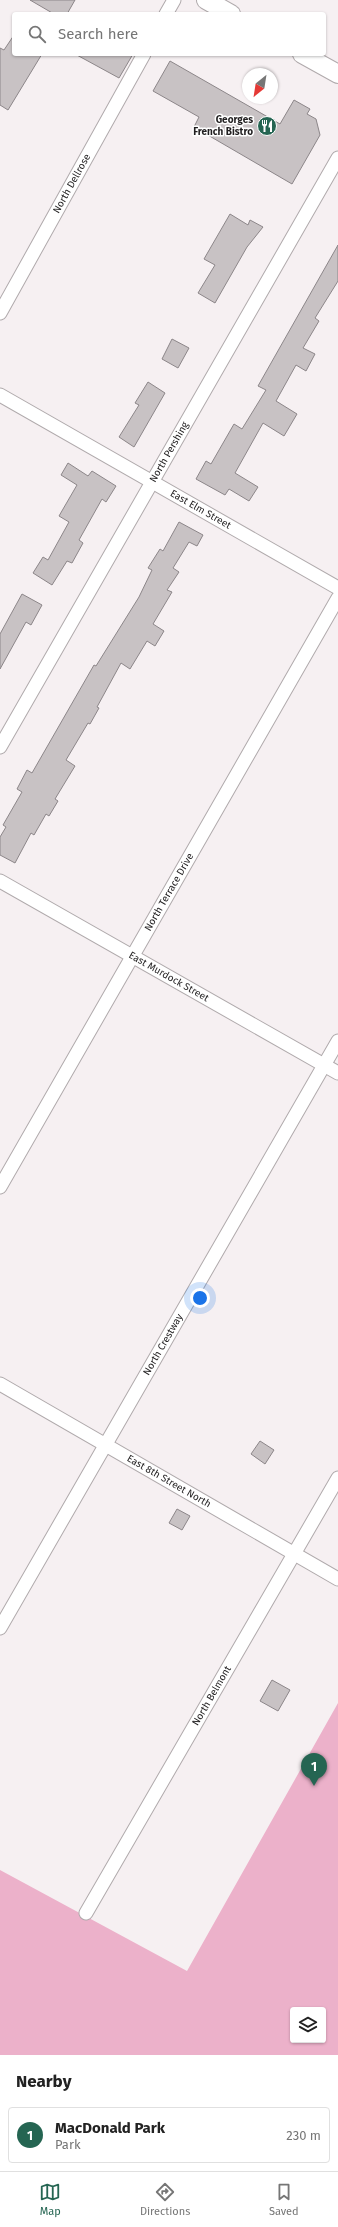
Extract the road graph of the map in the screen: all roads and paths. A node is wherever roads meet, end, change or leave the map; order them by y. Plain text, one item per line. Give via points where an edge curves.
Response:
1 (174, 0) edge
2 (206, 0) edge
3 (167, 12) edge
4 (227, 12) edge
5 (143, 56) edge
6 (306, 56) edge
7 (338, 74) edge
8 (338, 158) edge
9 (0, 313) edge
10 (0, 395) edge
11 (152, 482) junction
12 (338, 588) edge
13 (338, 598) edge
14 (0, 747) edge
15 (0, 881) edge
16 (133, 957) junction
17 (338, 1041) edge
18 (324, 1065) junction
19 (338, 1073) edge
20 (0, 1187) edge
21 (0, 1384) edge
22 (105, 1445) junction
23 (338, 1478) edge
24 (294, 1554) junction
25 (338, 1579) edge
26 (0, 1628) edge
27 (86, 1913) dead end

1 - 3 street
2 - 4 main road
5 - 9 street, North Dellrose
6 - 7 main road
8 - 11 street, North Pershing
10 - 11 street, East Elm Street
11 - 12 street, East Elm Street
11 - 14 street, North Pershing
13 - 16 street, North Terrace Drive
15 - 16 street, East Murdock Street
16 - 18 street, East Murdock Street
16 - 20 street, North Terrace Drive
17 - 18 street, North Crestway
18 - 19 street, East Murdock Street
18 - 22 street, North Crestway
21 - 22 street, East 8th Street North
22 - 24 street, East 8th Street North
22 - 26 street, North Crestway
23 - 24 street, North Belmont
24 - 25 street, East 8th Street North
24 - 27 street, North Belmont

